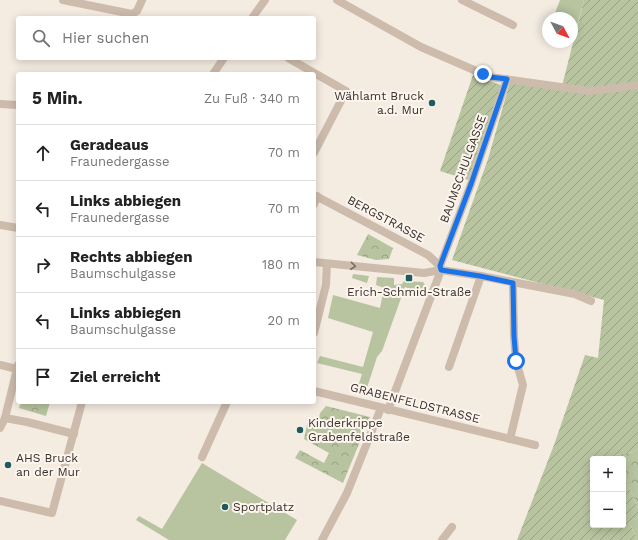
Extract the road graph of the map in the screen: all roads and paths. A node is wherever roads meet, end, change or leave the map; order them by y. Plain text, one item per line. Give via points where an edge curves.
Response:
1 (63, 0) edge
2 (142, 0) edge
3 (265, 0) edge
4 (338, 0) edge
5 (462, 0) edge
6 (253, 16) edge
7 (513, 25) dead end
8 (223, 60) edge
9 (292, 60) edge
10 (214, 72) edge
11 (313, 72) edge
12 (316, 74) edge
13 (507, 79) junction
14 (638, 85) edge
15 (0, 104) edge
16 (16, 105) edge
17 (316, 149) edge
18 (316, 199) edge
19 (0, 225) edge
20 (16, 228) edge
21 (316, 262) edge
22 (327, 264) junction
23 (440, 268) junction
24 (480, 276) junction
25 (513, 283) junction
26 (591, 301) dead end
27 (316, 325) edge
28 (0, 365) edge
29 (16, 367) edge
30 (449, 368) dead end
31 (16, 371) edge
32 (316, 392) edge
33 (82, 404) edge
34 (226, 404) edge
35 (385, 409) junction
36 (5, 418) junction
37 (0, 428) edge
38 (74, 434) junction
39 (510, 439) junction
40 (535, 445) dead end
41 (202, 456) dead end
42 (0, 501) edge
43 (452, 527) dead end
44 (322, 540) edge
45 (442, 540) edge

1 - 2 street via 132,14 137,11
3 - 6 street
4 - 13 street via 421,47 490,77
5 - 7 street
8 - 10 street
9 - 11 street
12 - 17 street via 346,91
13 - 14 street via 589,91
13 - 23 street, BAUMSCHULGASSE
15 - 16 street
18 - 23 street, BERGSTRASSE via 428,255
19 - 20 street
21 - 22 street
22 -> 23 street via 424,273
22 - 27 street via 326,285
23 - 24 street
23 - 35 street
24 - 25 street
24 - 30 street
25 - 26 street via 575,294
25 - 39 street via 516,361 523,385
28 - 29 street
31 - 36 street
32 - 35 street, GRABENFELDSTRASSE
33 - 38 street
34 - 41 street
35 - 39 street, GRABENFELDSTRASSE
35 - 44 street via 347,493
36 - 37 street
36 - 38 street
38 - 42 street via 52,513
39 - 40 street, GRABENFELDSTRASSE
43 - 45 street

